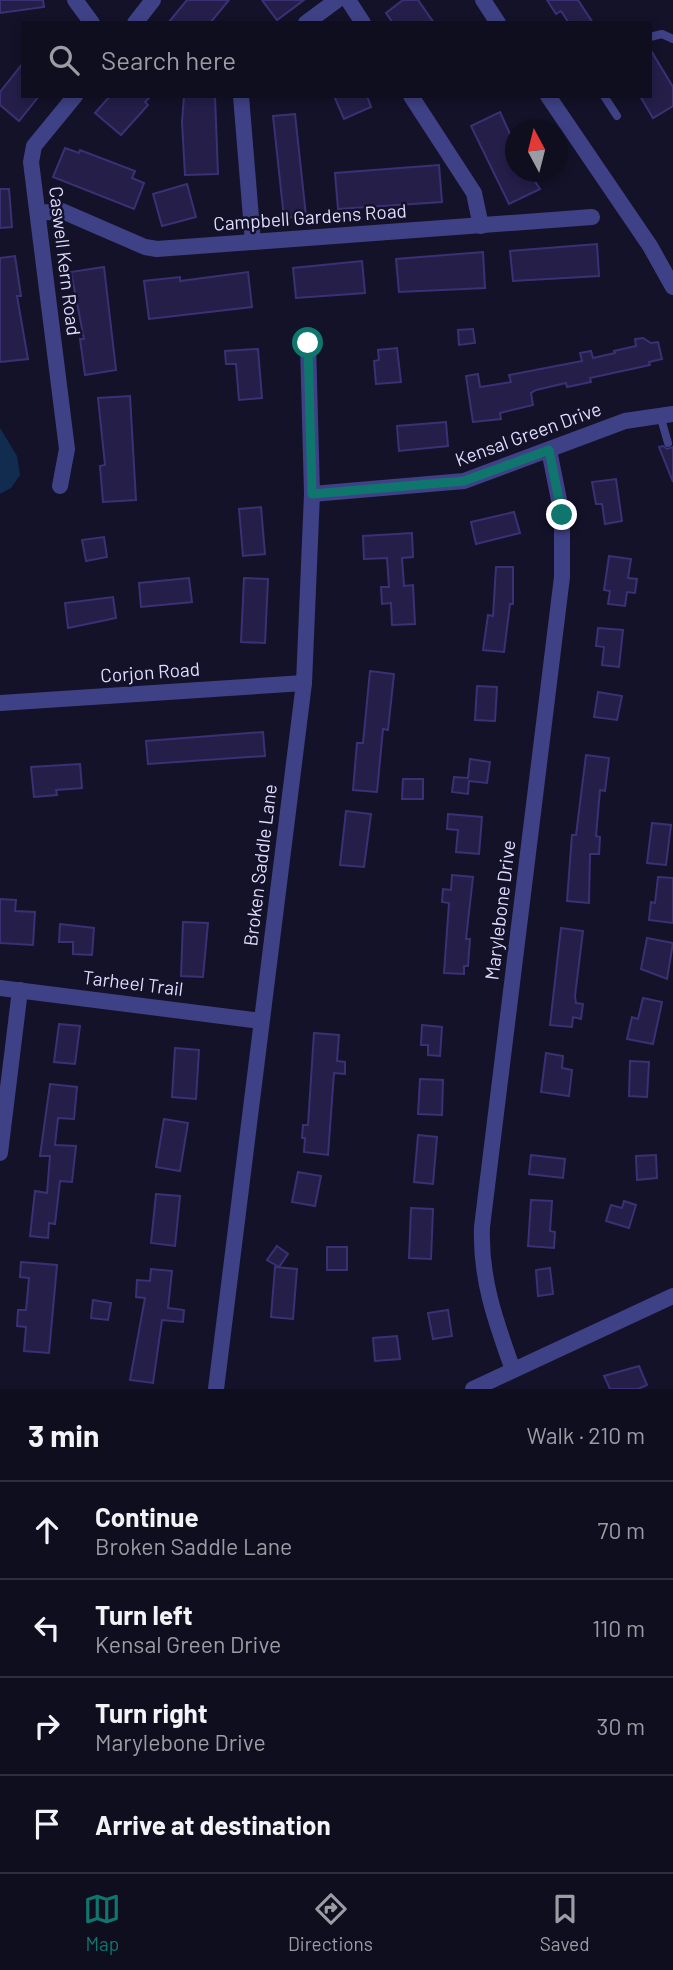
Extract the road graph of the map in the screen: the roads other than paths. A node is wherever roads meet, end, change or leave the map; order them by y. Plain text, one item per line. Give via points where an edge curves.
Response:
1 (75, 0) edge
2 (153, 0) edge
3 (337, 0) edge
4 (348, 0) edge
5 (483, 0) edge
6 (91, 21) edge
7 (137, 21) edge
8 (309, 21) edge
9 (362, 21) edge
10 (497, 21) edge
11 (652, 36) edge
12 (673, 39) edge
13 (73, 98) edge
14 (241, 98) edge
15 (412, 98) edge
16 (549, 98) edge
17 (605, 98) edge
18 (617, 116) dead end
19 (38, 213) junction
20 (592, 216) dead end
21 (481, 226) junction
22 (253, 242) junction
23 (673, 287) edge
24 (308, 343) dead end
25 (666, 415) edge
26 (668, 443) dead end
27 (549, 450) junction
28 (60, 486) dead end
29 (312, 494) junction
30 (304, 683) junction
31 (0, 703) edge
32 (0, 988) edge
33 (20, 990) junction
34 (261, 1021) junction
35 (0, 1153) edge
36 (673, 1296) edge
37 (513, 1370) junction
38 (220, 1388) edge
39 (473, 1389) edge

1 - 6 street
2 - 7 street
3 - 8 street
4 - 9 street
5 - 10 street
11 - 12 lane via 662,34
13 - 19 street, Caswell Kern Road via 34,146
14 - 22 street
15 - 21 street via 474,193
16 - 23 street
17 - 18 lane
19 - 22 street, Campbell Gardens Road via 62,211 145,247
19 - 28 street, Caswell Kern Road via 67,449
20 - 21 street, Campbell Gardens Road
21 - 22 street, Campbell Gardens Road
24 - 29 street, Broken Saddle Lane
25 - 26 lane
25 - 27 street, Kensal Green Drive via 625,421
27 - 29 street, Kensal Green Drive via 464,481
27 - 37 street, Marylebone Drive via 562,515 562,576 482,1227 483,1274
29 - 30 street, Broken Saddle Lane
30 - 31 street, Corjon Road
30 - 34 street, Broken Saddle Lane
32 - 33 street, Tarheel Trail
33 - 34 street, Tarheel Trail
33 - 35 street
34 - 38 street, Broken Saddle Lane
36 - 37 street
37 - 39 street

